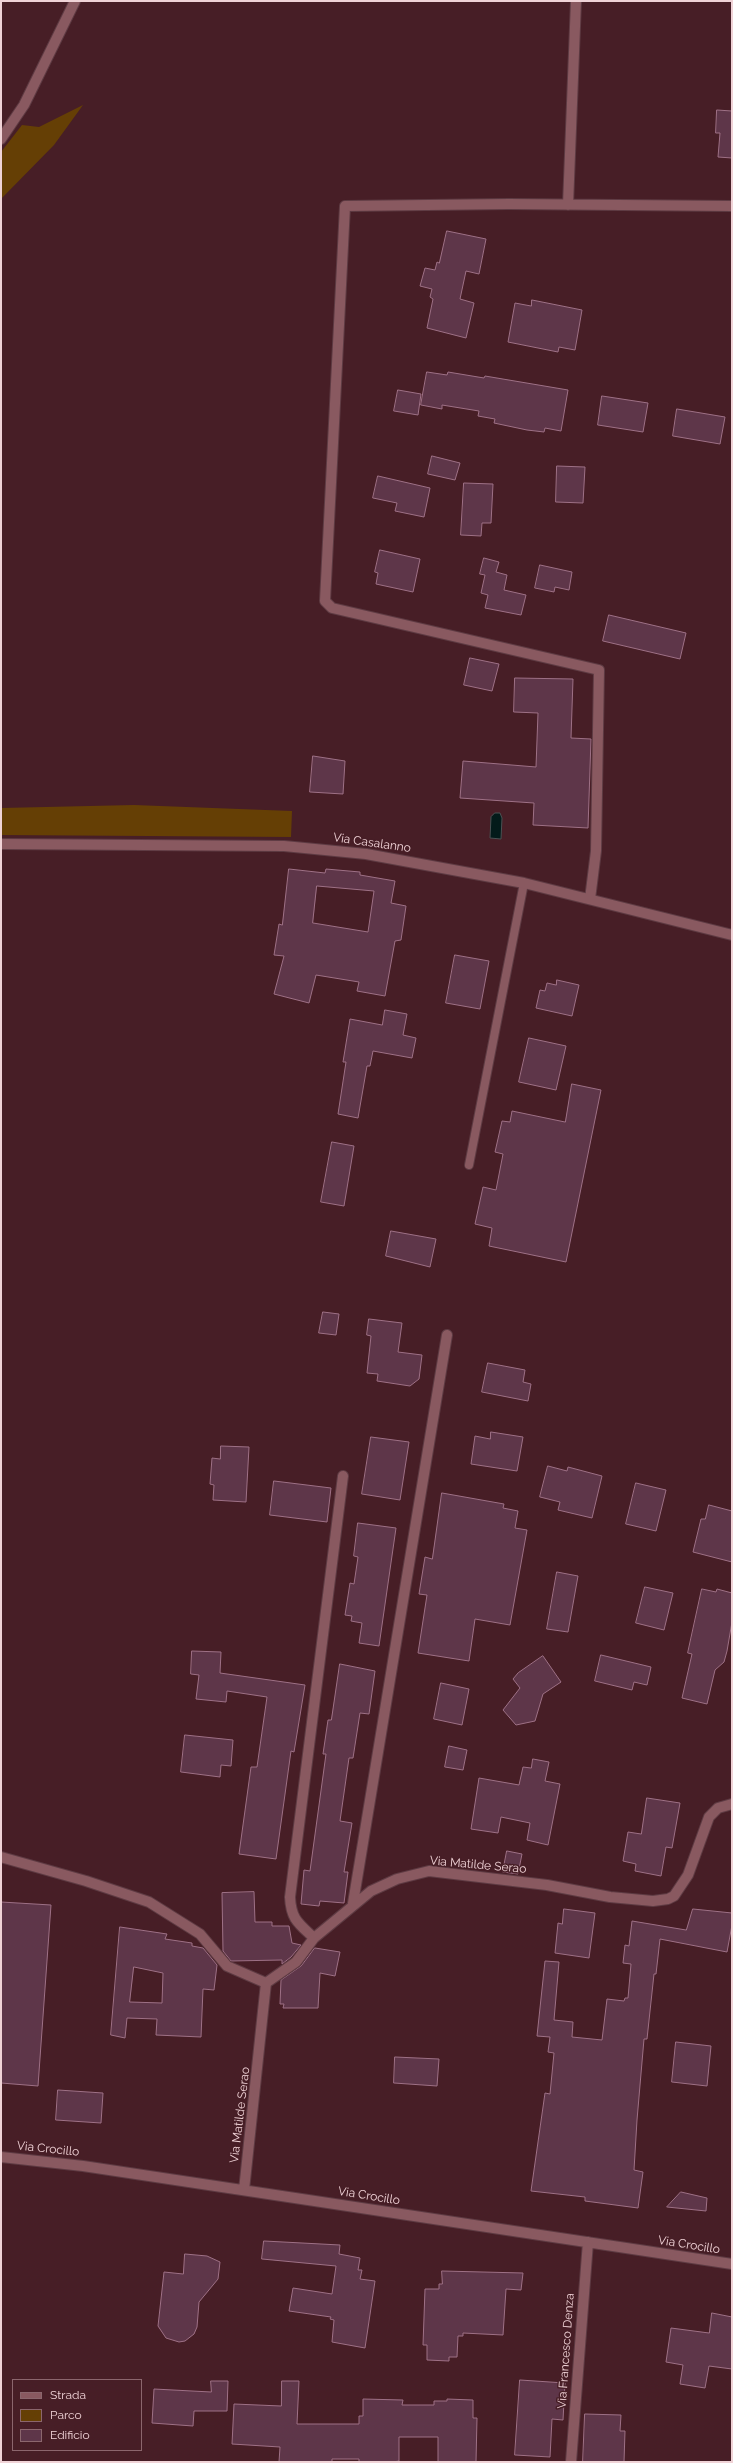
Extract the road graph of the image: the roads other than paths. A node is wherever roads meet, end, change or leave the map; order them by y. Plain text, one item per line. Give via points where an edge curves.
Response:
1 (74, 1) edge
2 (576, 1) edge
3 (1, 139) edge
4 (568, 205) junction
5 (732, 206) edge
6 (1, 844) edge
7 (524, 883) junction
8 (590, 899) junction
9 (732, 935) edge
10 (469, 1166) dead end
11 (446, 1335) dead end
12 (343, 1476) dead end
13 (732, 1804) edge
14 (1, 1857) edge
15 (353, 1903) junction
16 (314, 1938) junction
17 (266, 1983) junction
18 (1, 2157) edge
19 (244, 2190) junction
20 (588, 2242) junction
21 (732, 2264) edge
22 (571, 2462) edge

1 - 3 street via 24,105
2 - 4 street
4 - 5 street
4 - 8 street via 345,206 325,601 332,608 599,670 596,851
6 - 7 street, Via Casalanno via 284,846 366,854
7 - 8 street, Via Casalanno
7 - 10 lane
8 - 9 street, Via Casalanno
11 - 15 street
12 - 16 street via 290,1897 290,1912
13 - 15 street, Via Matilde Serao via 718,1808 709,1817 688,1875 674,1896 668,1899 653,1901 610,1897 547,1885 429,1872 398,1880 371,1891
14 - 17 street via 149,1902 200,1934 227,1966
15 - 16 street, Via Matilde Serao
16 - 17 street, Via Matilde Serao via 296,1962
17 - 19 street, Via Matilde Serao
18 - 19 street, Via Crocillo via 83,2166
19 - 20 street, Via Crocillo
20 - 21 street, Via Crocillo
20 - 22 street, Via Francesco Denza

